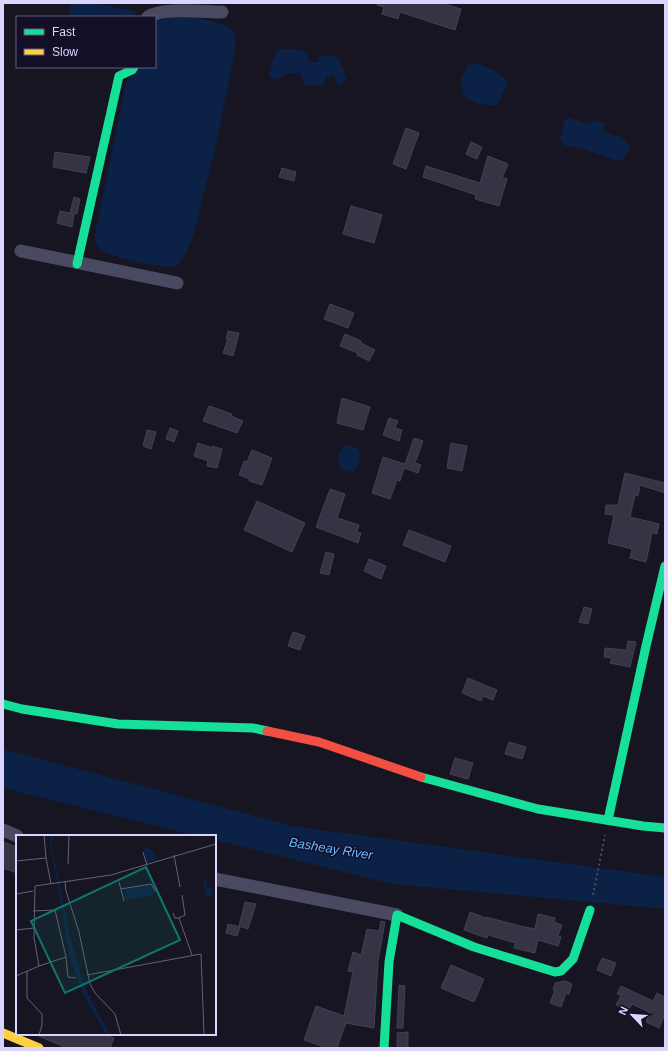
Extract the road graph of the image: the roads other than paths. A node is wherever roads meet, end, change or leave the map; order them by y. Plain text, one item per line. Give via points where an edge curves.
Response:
1 (222, 12) dead end
2 (150, 16) edge
3 (133, 68) edge
4 (21, 251) dead end
5 (77, 264) junction
6 (177, 283) dead end
7 (665, 566) edge
8 (3, 704) edge
9 (608, 820) junction
10 (665, 828) edge
11 (3, 830) edge
12 (16, 836) edge
13 (216, 879) edge
14 (590, 910) road end
15 (397, 915) junction
16 (3, 1033) edge
17 (38, 1048) edge
18 (384, 1048) edge

1 - 2 street via 169,11
3 - 5 street via 119,76
4 - 5 street
5 - 6 street
7 - 9 street
8 - 9 street via 118,724 253,728 319,742 432,781 538,809
9 - 10 street
11 - 12 street
13 - 15 street
14 - 15 street via 573,959 561,971 555,972 474,947
15 - 18 street via 389,962
16 - 17 street

